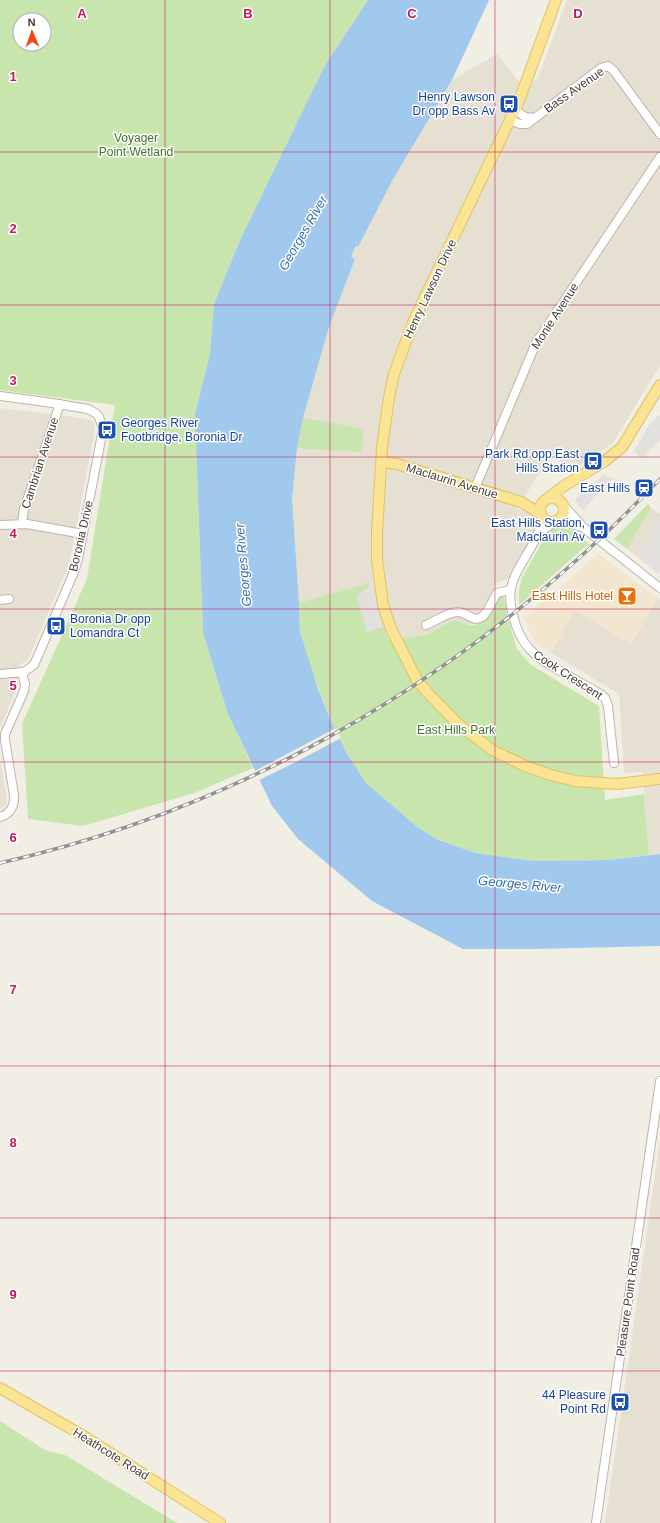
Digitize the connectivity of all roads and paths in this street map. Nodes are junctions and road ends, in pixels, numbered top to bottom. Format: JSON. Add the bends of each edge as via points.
{"nodes":[{"id":1,"x":556,"y":0,"type":"edge"},
{"id":2,"x":514,"y":110,"type":"junction"},
{"id":3,"x":534,"y":118,"type":"junction"},
{"id":4,"x":510,"y":120,"type":"junction"},
{"id":5,"x":660,"y":134,"type":"edge"},
{"id":6,"x":660,"y":157,"type":"edge"},
{"id":7,"x":660,"y":385,"type":"edge"},
{"id":8,"x":0,"y":396,"type":"edge"},
{"id":9,"x":60,"y":404,"type":"junction"},
{"id":10,"x":383,"y":462,"type":"junction"},
{"id":11,"x":583,"y":475,"type":"junction"},
{"id":12,"x":475,"y":488,"type":"junction"},
{"id":13,"x":546,"y":499,"type":"junction"},
{"id":14,"x":521,"y":502,"type":"junction"},
{"id":15,"x":563,"y":504,"type":"junction"},
{"id":16,"x":541,"y":515,"type":"junction"},
{"id":17,"x":557,"y":521,"type":"junction"},
{"id":18,"x":22,"y":523,"type":"junction"},
{"id":19,"x":0,"y":525,"type":"edge"},
{"id":20,"x":584,"y":528,"type":"junction"},
{"id":21,"x":538,"y":533,"type":"junction"},
{"id":22,"x":83,"y":534,"type":"junction"},
{"id":23,"x":660,"y":588,"type":"edge"},
{"id":24,"x":510,"y":590,"type":"junction"},
{"id":25,"x":9,"y":599,"type":"dead end"},
{"id":26,"x":0,"y":600,"type":"edge"},
{"id":27,"x":426,"y":625,"type":"dead end"},
{"id":28,"x":22,"y":672,"type":"junction"},
{"id":29,"x":0,"y":674,"type":"edge"},
{"id":30,"x":2,"y":744,"type":"edge"},
{"id":31,"x":614,"y":763,"type":"dead end"},
{"id":32,"x":660,"y":779,"type":"edge"},
{"id":33,"x":0,"y":817,"type":"edge"},
{"id":34,"x":660,"y":1082,"type":"edge"},
{"id":35,"x":0,"y":1388,"type":"edge"},
{"id":36,"x":220,"y":1523,"type":"edge"},
{"id":37,"x":596,"y":1523,"type":"edge"}],
"edges":[{"from":1,"to":2,"type":"main road","name":"Henry Lawson Drive"},
{"from":2,"to":3,"type":"street","name":"Bass Avenue","via":[[526,117]]},
{"from":2,"to":4,"type":"main road","name":"Henry Lawson Drive"},
{"from":3,"to":4,"type":"street","name":"Bass Avenue","via":[[527,124]]},
{"from":3,"to":5,"type":"street","name":"Bass Avenue","via":[[601,68],[608,66]]},
{"from":4,"to":10,"type":"main road","name":"Henry Lawson Drive","via":[[404,345],[389,398],[382,448]]},
{"from":6,"to":12,"type":"street","name":"Monie Avenue","via":[[536,343]]},
{"from":7,"to":11,"type":"main road","via":[[622,447]]},
{"from":8,"to":9,"type":"street"},
{"from":9,"to":18,"type":"street","name":"Cambrian Avenue"},
{"from":9,"to":22,"type":"street","name":"Boronia Drive","via":[[88,409],[97,414],[101,421],[102,429]]},
{"from":10,"to":12,"type":"main road","name":"Maclaurin Avenue"},
{"from":10,"to":32,"type":"main road","name":"Henry Lawson Drive","via":[[377,537],[383,605],[388,622],[412,671],[427,692],[457,723],[478,740],[500,754],[538,771],[575,781],[616,784]]},
{"from":11,"to":13,"type":"main road"},
{"from":11,"to":15,"type":"main road","via":[[567,491]]},
{"from":12,"to":14,"type":"main road","name":"Maclaurin Avenue"},
{"from":13,"to":14,"type":"main road","name":"Maclaurin Avenue"},
{"from":13,"to":15,"type":"main road","via":[[556,498]]},
{"from":13,"to":16,"type":"main road","via":[[540,506]]},
{"from":14,"to":16,"type":"main road","name":"Maclaurin Avenue"},
{"from":15,"to":17,"type":"main road","via":[[564,513]]},
{"from":15,"to":20,"type":"street"},
{"from":16,"to":17,"type":"main road","via":[[547,521]]},
{"from":16,"to":21,"type":"street"},
{"from":17,"to":20,"type":"street"},
{"from":17,"to":21,"type":"street"},
{"from":18,"to":19,"type":"street"},
{"from":18,"to":22,"type":"street"},
{"from":20,"to":23,"type":"street"},
{"from":21,"to":24,"type":"street","via":[[518,569]]},
{"from":22,"to":28,"type":"street","name":"Boronia Drive","via":[[76,567],[36,661],[31,668]]},
{"from":24,"to":27,"type":"street","via":[[497,593],[482,617],[474,619],[458,612]]},
{"from":24,"to":31,"type":"street","name":"Cook Crescent","via":[[511,608],[517,631],[530,651],[605,698]]},
{"from":25,"to":26,"type":"street"},
{"from":28,"to":29,"type":"street"},
{"from":28,"to":30,"type":"street","via":[[25,687]]},
{"from":30,"to":33,"type":"street","via":[[15,799],[10,811]]},
{"from":34,"to":37,"type":"street","name":"Pleasure Point Road"},
{"from":35,"to":36,"type":"main road","name":"Heathcote Road","via":[[87,1438]]}]}
